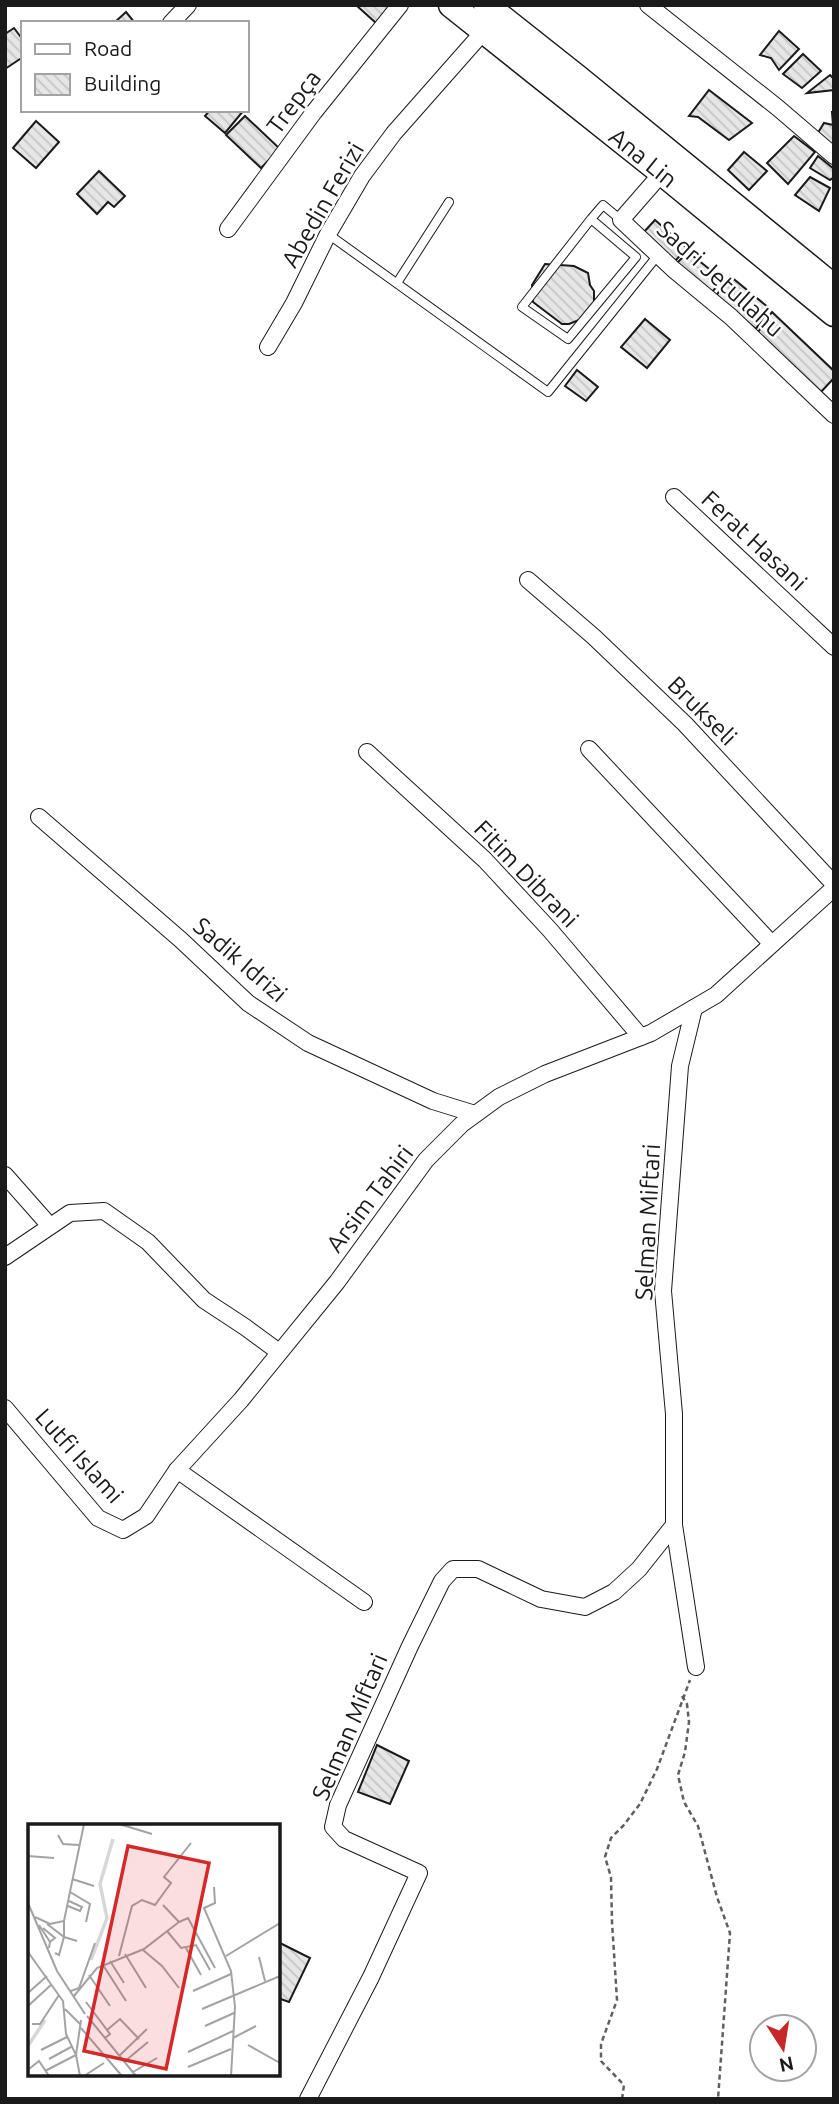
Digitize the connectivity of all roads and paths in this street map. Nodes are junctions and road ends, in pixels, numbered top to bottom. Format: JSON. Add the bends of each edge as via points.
{"nodes":[{"id":1,"x":188,"y":5,"type":"edge"},
{"id":2,"x":400,"y":5,"type":"edge"},
{"id":3,"x":451,"y":5,"type":"edge"},
{"id":4,"x":486,"y":5,"type":"edge"},
{"id":5,"x":648,"y":5,"type":"edge"},
{"id":6,"x":173,"y":21,"type":"edge"},
{"id":7,"x":484,"y":31,"type":"junction"},
{"id":8,"x":834,"y":156,"type":"edge"},
{"id":9,"x":662,"y":173,"type":"junction"},
{"id":10,"x":449,"y":202,"type":"dead end"},
{"id":11,"x":591,"y":219,"type":"junction"},
{"id":12,"x":621,"y":220,"type":"junction"},
{"id":13,"x":228,"y":229,"type":"dead end"},
{"id":14,"x":328,"y":234,"type":"junction"},
{"id":15,"x":658,"y":255,"type":"junction"},
{"id":16,"x":397,"y":284,"type":"junction"},
{"id":17,"x":834,"y":287,"type":"edge"},
{"id":18,"x":834,"y":314,"type":"edge"},
{"id":19,"x":268,"y":347,"type":"dead end"},
{"id":20,"x":834,"y":415,"type":"edge"},
{"id":21,"x":674,"y":497,"type":"dead end"},
{"id":22,"x":528,"y":580,"type":"dead end"},
{"id":23,"x":834,"y":647,"type":"edge"},
{"id":24,"x":589,"y":750,"type":"dead end"},
{"id":25,"x":367,"y":752,"type":"dead end"},
{"id":26,"x":39,"y":817,"type":"dead end"},
{"id":27,"x":834,"y":886,"type":"edge"},
{"id":28,"x":772,"y":944,"type":"junction"},
{"id":29,"x":694,"y":1007,"type":"junction"},
{"id":30,"x":641,"y":1037,"type":"junction"},
{"id":31,"x":475,"y":1114,"type":"junction"},
{"id":32,"x":5,"y":1175,"type":"edge"},
{"id":33,"x":50,"y":1226,"type":"junction"},
{"id":34,"x":5,"y":1256,"type":"edge"},
{"id":35,"x":279,"y":1352,"type":"junction"},
{"id":36,"x":5,"y":1408,"type":"edge"},
{"id":37,"x":177,"y":1470,"type":"junction"},
{"id":38,"x":674,"y":1525,"type":"junction"},
{"id":39,"x":364,"y":1602,"type":"dead end"},
{"id":40,"x":695,"y":1667,"type":"joint"},
{"id":41,"x":682,"y":1696,"type":"junction"},
{"id":42,"x":308,"y":2099,"type":"edge"},
{"id":43,"x":622,"y":2099,"type":"edge"},
{"id":44,"x":718,"y":2099,"type":"edge"}],
"edges":[{"from":1,"to":6,"type":"street"},
{"from":2,"to":13,"type":"street","name":"Trepça"},
{"from":3,"to":7,"type":"main road","name":"Ana Lin"},
{"from":4,"to":17,"type":"main road","name":"Ana Lin"},
{"from":5,"to":8,"type":"street"},
{"from":7,"to":9,"type":"main road","name":"Ana Lin"},
{"from":7,"to":14,"type":"street","name":"Abedin Ferizi","via":[[394,133]]},
{"from":9,"to":12,"type":"street","name":"Sadri Jetullahu"},
{"from":9,"to":18,"type":"main road","name":"Ana Lin"},
{"from":10,"to":16,"type":"lane"},
{"from":11,"to":11,"type":"lane","via":[[636,257],[568,340],[522,307]]},
{"from":11,"to":12,"type":"lane","via":[[603,205]]},
{"from":12,"to":15,"type":"street","name":"Sadri Jetullahu"},
{"from":14,"to":16,"type":"lane"},
{"from":14,"to":19,"type":"street","name":"Abedin Ferizi"},
{"from":15,"to":16,"type":"lane","via":[[548,392]]},
{"from":15,"to":20,"type":"street","name":"Sadri Jetullahu"},
{"from":21,"to":23,"type":"street","name":"Ferat Hasani"},
{"from":22,"to":27,"type":"street","name":"Brukseli","via":[[685,724]]},
{"from":24,"to":28,"type":"street"},
{"from":25,"to":30,"type":"street","name":"Fitim Dibrani","via":[[485,860]]},
{"from":26,"to":31,"type":"street","name":"Sadik Idrizi","via":[[248,1003],[308,1043],[433,1101]]},
{"from":27,"to":28,"type":"street","name":"Arsim Tahiri"},
{"from":28,"to":29,"type":"street","name":"Arsim Tahiri","via":[[716,995]]},
{"from":29,"to":30,"type":"street","name":"Arsim Tahiri"},
{"from":29,"to":38,"type":"street","name":"Selman Miftari","via":[[680,1066],[663,1291],[674,1414]]},
{"from":30,"to":31,"type":"street","name":"Arsim Tahiri","via":[[545,1074]]},
{"from":31,"to":35,"type":"street","name":"Arsim Tahiri","via":[[426,1160]]},
{"from":32,"to":33,"type":"street"},
{"from":33,"to":34,"type":"street"},
{"from":33,"to":35,"type":"street","via":[[70,1213],[104,1211],[148,1242],[204,1300]]},
{"from":35,"to":37,"type":"street","name":"Arsim Tahiri"},
{"from":36,"to":37,"type":"street","name":"Lutfi Islami","via":[[98,1518],[123,1530],[146,1516]]},
{"from":37,"to":39,"type":"street"},
{"from":38,"to":40,"type":"street","name":"Selman Miftari"},
{"from":38,"to":42,"type":"street","name":"Selman Miftari","via":[[639,1569],[614,1592],[585,1607],[541,1599],[478,1569],[453,1569],[442,1581],[338,1805],[333,1827],[344,1839],[419,1873]]},
{"from":40,"to":41,"type":"path"},
{"from":41,"to":43,"type":"path","via":[[646,1792],[611,1838],[605,1857],[611,1877],[617,2000],[601,2044],[601,2061],[624,2085]]},
{"from":41,"to":44,"type":"path","via":[[690,1722],[678,1775],[730,1933]]}]}
